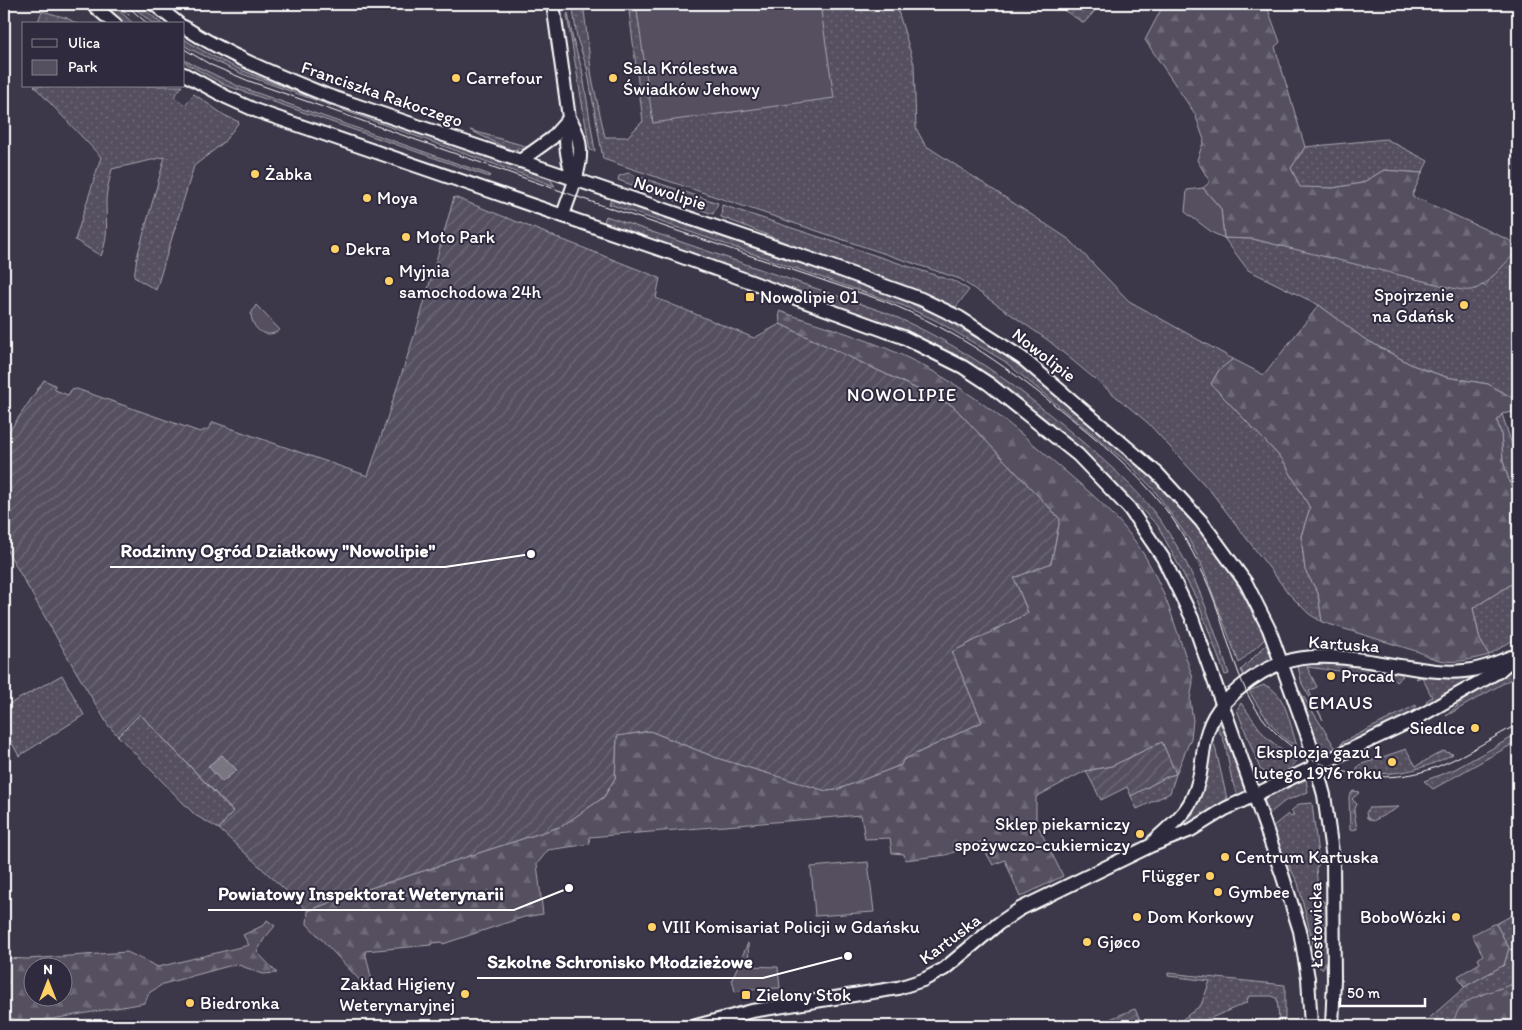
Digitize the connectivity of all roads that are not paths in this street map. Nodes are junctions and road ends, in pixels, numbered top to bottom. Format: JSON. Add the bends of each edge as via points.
{"nodes":[{"id":1,"x":92,"y":4,"type":"edge"},
{"id":2,"x":154,"y":4,"type":"edge"},
{"id":3,"x":553,"y":4,"type":"edge"},
{"id":4,"x":113,"y":22,"type":"edge"},
{"id":5,"x":176,"y":22,"type":"edge"},
{"id":6,"x":185,"y":28,"type":"edge"},
{"id":7,"x":185,"y":75,"type":"edge"},
{"id":8,"x":569,"y":118,"type":"junction"},
{"id":9,"x":520,"y":161,"type":"junction"},
{"id":10,"x":574,"y":180,"type":"junction"},
{"id":11,"x":563,"y":215,"type":"junction"},
{"id":12,"x":1518,"y":654,"type":"edge"},
{"id":13,"x":1282,"y":662,"type":"junction"},
{"id":14,"x":1223,"y":704,"type":"junction"},
{"id":15,"x":1316,"y":766,"type":"junction"},
{"id":16,"x":1254,"y":796,"type":"junction"},
{"id":17,"x":1150,"y":846,"type":"junction"},
{"id":18,"x":696,"y":1026,"type":"edge"},
{"id":19,"x":1311,"y":1026,"type":"edge"},
{"id":20,"x":1332,"y":1026,"type":"edge"}],
"edges":[{"from":1,"to":4,"type":"main road"},
{"from":2,"to":5,"type":"main road"},
{"from":3,"to":8,"type":"main road"},
{"from":6,"to":9,"type":"main road","name":"Franciszka Rakoczego","via":[[226,52],[310,89]]},
{"from":7,"to":11,"type":"main road","via":[[257,110]]},
{"from":8,"to":9,"type":"main road","via":[[552,138]]},
{"from":8,"to":10,"type":"main road","via":[[566,151]]},
{"from":9,"to":10,"type":"main road","name":"Franciszka Rakoczego"},
{"from":10,"to":11,"type":"main road"},
{"from":10,"to":13,"type":"main road","name":"Nowolipie","via":[[902,291],[960,318],[1016,353],[1179,494],[1246,584]]},
{"from":11,"to":14,"type":"main road","via":[[903,337],[963,367],[1012,401],[1078,455],[1111,488],[1148,536],[1163,558],[1192,618]]},
{"from":12,"to":13,"type":"main road","name":"Kartuska","via":[[1479,668],[1451,672],[1319,656]]},
{"from":12,"to":15,"type":"main road","name":"Kartuska","via":[[1500,672],[1468,691]]},
{"from":13,"to":14,"type":"main road","name":"Kartuska","via":[[1248,682]]},
{"from":13,"to":15,"type":"main road","name":"Nowolipie"},
{"from":14,"to":16,"type":"main road"},
{"from":14,"to":17,"type":"main road","name":"Kartuska","via":[[1203,743],[1193,798]]},
{"from":15,"to":16,"type":"main road","name":"Kartuska"},
{"from":15,"to":20,"type":"main road","name":"Łostowicka","via":[[1330,828],[1333,859]]},
{"from":16,"to":17,"type":"main road","name":"Kartuska","via":[[1191,830]]},
{"from":16,"to":19,"type":"main road","name":"Łostowicka","via":[[1300,931],[1308,978]]},
{"from":17,"to":18,"type":"main road","name":"Kartuska","via":[[1020,909],[944,969],[923,980],[898,988],[752,1011]]}]}
